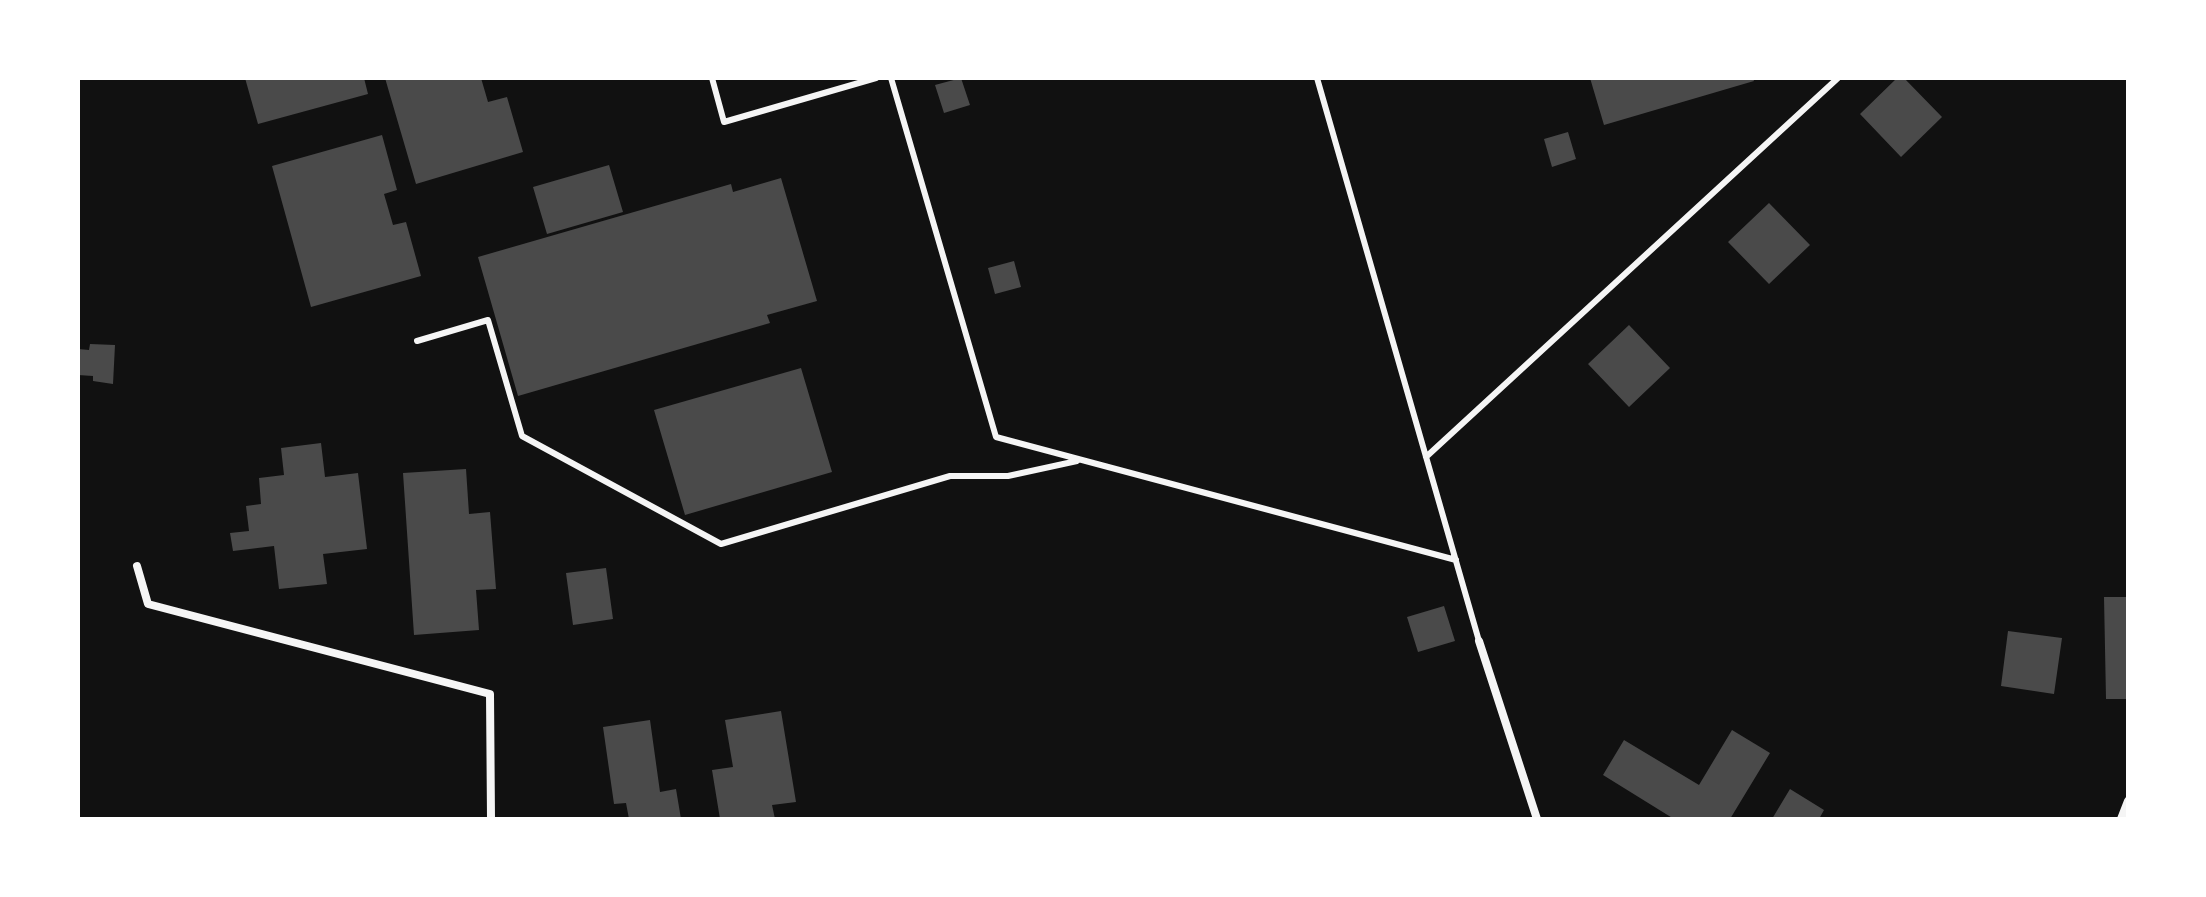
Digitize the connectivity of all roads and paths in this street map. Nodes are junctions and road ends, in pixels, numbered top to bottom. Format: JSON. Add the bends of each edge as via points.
{"nodes":[{"id":1,"x":712,"y":78,"type":"edge"},
{"id":2,"x":876,"y":78,"type":"edge"},
{"id":3,"x":891,"y":78,"type":"edge"},
{"id":4,"x":1317,"y":78,"type":"edge"},
{"id":5,"x":1838,"y":78,"type":"edge"},
{"id":6,"x":417,"y":341,"type":"dead end"},
{"id":7,"x":1426,"y":457,"type":"junction"},
{"id":8,"x":1080,"y":460,"type":"junction"},
{"id":9,"x":1456,"y":560,"type":"junction"},
{"id":10,"x":137,"y":566,"type":"dead end"},
{"id":11,"x":1479,"y":641,"type":"joint"},
{"id":12,"x":2128,"y":801,"type":"edge"},
{"id":13,"x":491,"y":819,"type":"edge"},
{"id":14,"x":1537,"y":819,"type":"edge"},
{"id":15,"x":2121,"y":819,"type":"edge"}],
"edges":[{"from":1,"to":2,"type":"lane","via":[[724,122]]},
{"from":3,"to":8,"type":"lane","via":[[996,437]]},
{"from":4,"to":7,"type":"lane"},
{"from":5,"to":7,"type":"lane"},
{"from":6,"to":8,"type":"lane","via":[[488,320],[522,436],[721,544],[950,476],[1008,476]]},
{"from":7,"to":9,"type":"lane"},
{"from":8,"to":9,"type":"lane"},
{"from":9,"to":11,"type":"lane"},
{"from":10,"to":13,"type":"street","via":[[148,604],[490,694]]},
{"from":11,"to":14,"type":"street"},
{"from":12,"to":15,"type":"street"}]}
